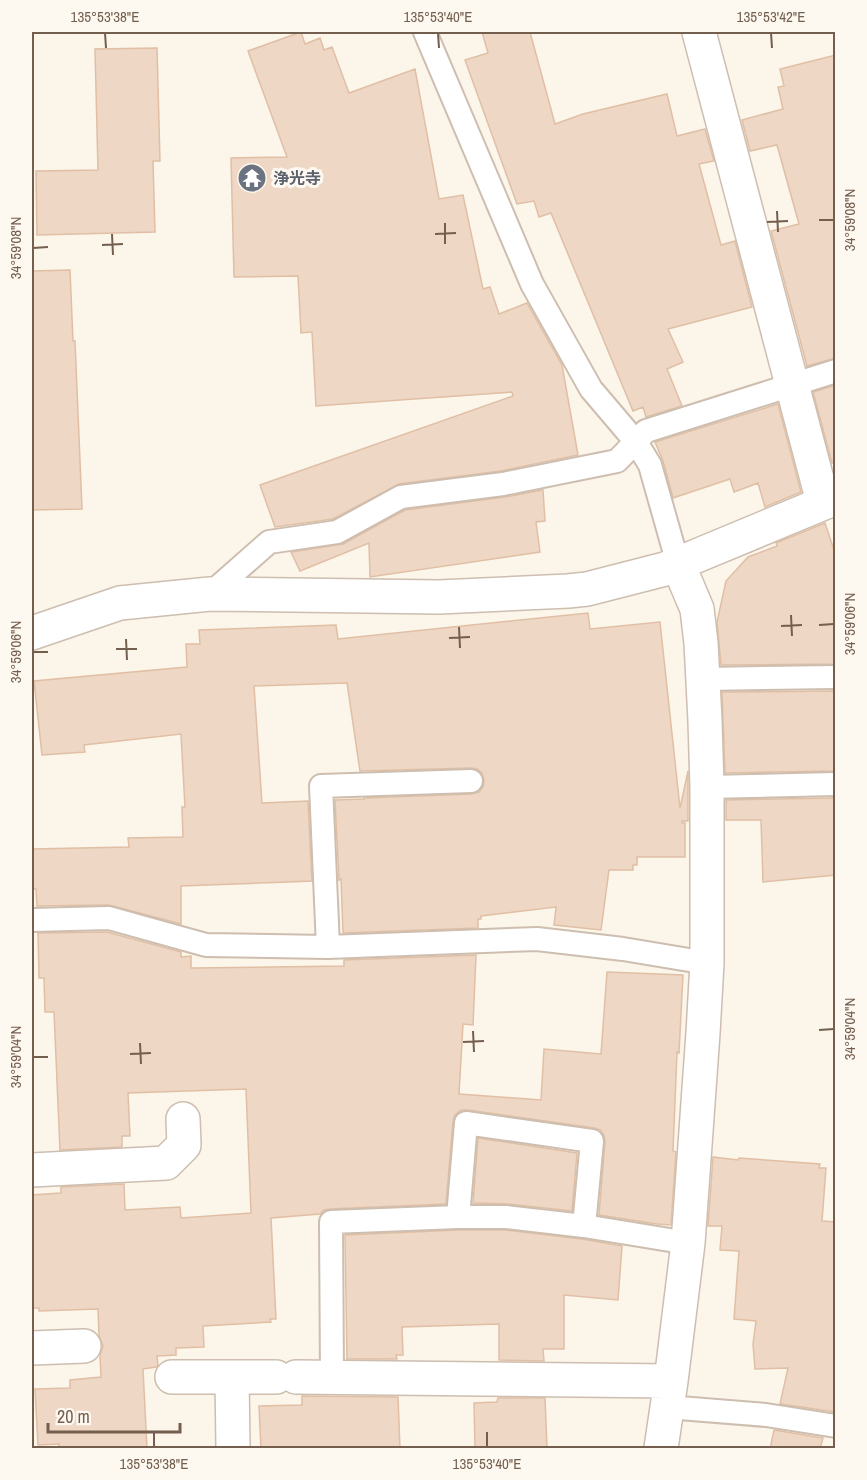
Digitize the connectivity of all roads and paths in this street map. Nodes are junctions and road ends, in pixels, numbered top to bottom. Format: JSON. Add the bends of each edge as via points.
{"nodes":[{"id":1,"x":424,"y":32,"type":"edge"},
{"id":2,"x":699,"y":32,"type":"edge"},
{"id":3,"x":836,"y":371,"type":"edge"},
{"id":4,"x":792,"y":384,"type":"junction"},
{"id":5,"x":636,"y":442,"type":"junction"},
{"id":6,"x":829,"y":500,"type":"edge"},
{"id":7,"x":678,"y":564,"type":"junction"},
{"id":8,"x":210,"y":594,"type":"junction"},
{"id":9,"x":32,"y":633,"type":"edge"},
{"id":10,"x":836,"y":677,"type":"edge"},
{"id":11,"x":703,"y":679,"type":"junction"},
{"id":12,"x":471,"y":781,"type":"dead end"},
{"id":13,"x":836,"y":784,"type":"edge"},
{"id":14,"x":707,"y":787,"type":"junction"},
{"id":15,"x":32,"y":920,"type":"edge"},
{"id":16,"x":328,"y":946,"type":"junction"},
{"id":17,"x":706,"y":963,"type":"junction"},
{"id":18,"x":183,"y":1119,"type":"dead end"},
{"id":19,"x":32,"y":1170,"type":"edge"},
{"id":20,"x":458,"y":1217,"type":"junction"},
{"id":21,"x":584,"y":1226,"type":"junction"},
{"id":22,"x":687,"y":1243,"type":"junction"},
{"id":23,"x":84,"y":1346,"type":"dead end"},
{"id":24,"x":32,"y":1348,"type":"edge"},
{"id":25,"x":172,"y":1377,"type":"dead end"},
{"id":26,"x":232,"y":1377,"type":"junction"},
{"id":27,"x":332,"y":1377,"type":"junction"},
{"id":28,"x":669,"y":1394,"type":"junction"},
{"id":29,"x":836,"y":1426,"type":"edge"},
{"id":30,"x":233,"y":1449,"type":"edge"},
{"id":31,"x":661,"y":1449,"type":"edge"}],
"edges":[{"from":1,"to":5,"type":"lane","via":[[532,284],[591,389]]},
{"from":2,"to":4,"type":"street"},
{"from":3,"to":4,"type":"lane"},
{"from":4,"to":5,"type":"lane","via":[[646,431]]},
{"from":4,"to":6,"type":"street"},
{"from":5,"to":7,"type":"lane","via":[[650,465]]},
{"from":5,"to":8,"type":"lane","via":[[617,461],[503,484],[401,497],[336,532],[268,542]]},
{"from":6,"to":7,"type":"street"},
{"from":7,"to":8,"type":"street","via":[[568,591],[439,597]]},
{"from":7,"to":11,"type":"street","via":[[697,609]]},
{"from":8,"to":9,"type":"street","via":[[120,603]]},
{"from":10,"to":11,"type":"lane"},
{"from":11,"to":14,"type":"street"},
{"from":12,"to":16,"type":"lane","via":[[321,786]]},
{"from":13,"to":14,"type":"lane"},
{"from":14,"to":17,"type":"street"},
{"from":15,"to":16,"type":"lane","via":[[109,918],[206,945]]},
{"from":16,"to":17,"type":"lane","via":[[537,939]]},
{"from":17,"to":22,"type":"street"},
{"from":18,"to":19,"type":"street","via":[[184,1145],[165,1163]]},
{"from":20,"to":21,"type":"lane","via":[[506,1217]]},
{"from":20,"to":21,"type":"lane","via":[[466,1123],[592,1141]]},
{"from":20,"to":27,"type":"lane","via":[[331,1222]]},
{"from":21,"to":22,"type":"lane"},
{"from":22,"to":28,"type":"street"},
{"from":23,"to":24,"type":"street"},
{"from":25,"to":26,"type":"street"},
{"from":26,"to":27,"type":"street"},
{"from":26,"to":30,"type":"street"},
{"from":27,"to":28,"type":"street"},
{"from":28,"to":29,"type":"lane"},
{"from":28,"to":31,"type":"street"}]}
